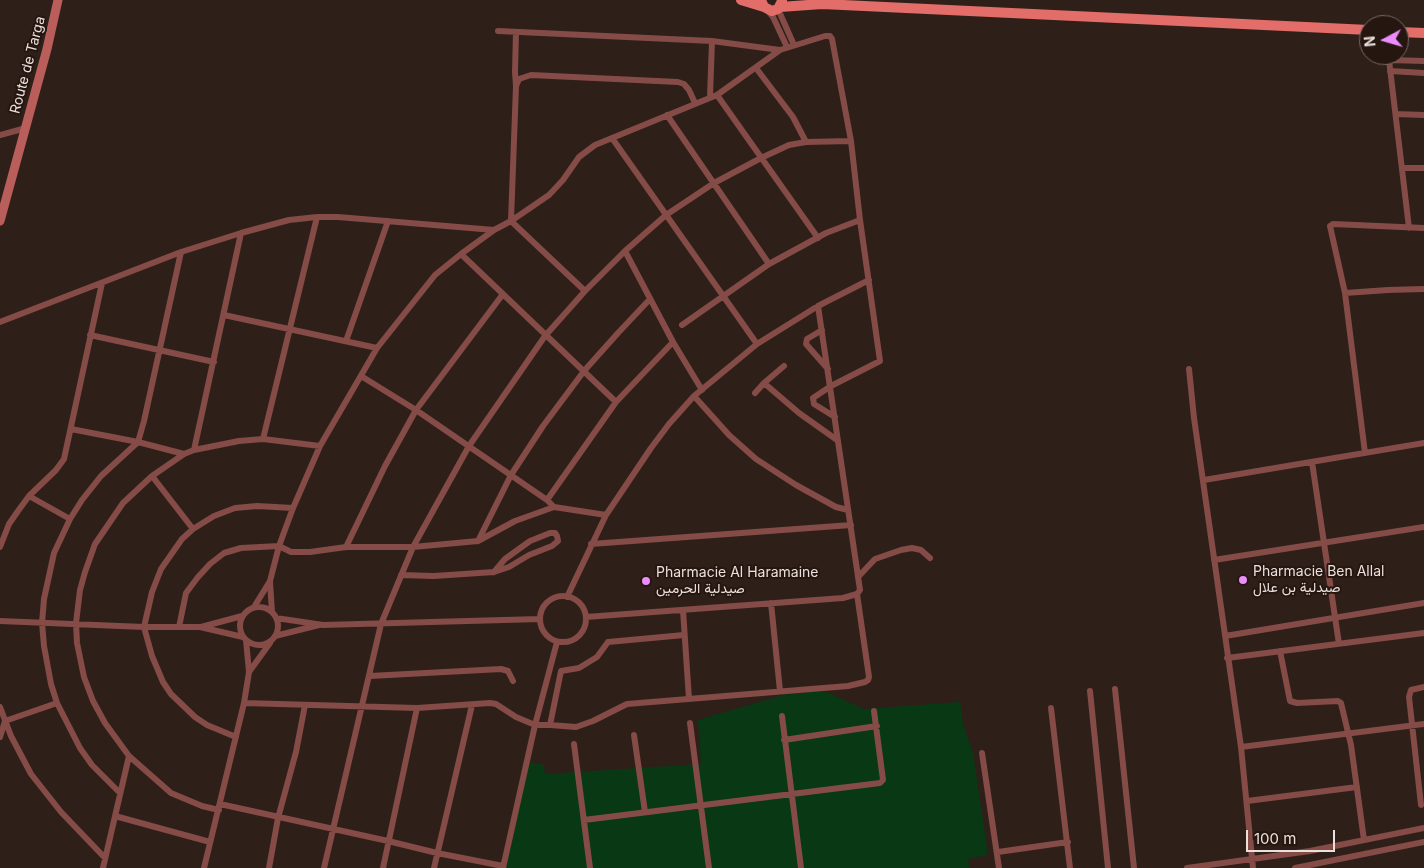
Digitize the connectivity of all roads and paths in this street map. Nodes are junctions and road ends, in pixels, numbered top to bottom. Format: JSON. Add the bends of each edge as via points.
{"nodes":[{"id":1,"x":741,"y":0,"type":"edge"},
{"id":2,"x":808,"y":0,"type":"edge"},
{"id":3,"x":58,"y":1,"type":"edge"},
{"id":4,"x":822,"y":4,"type":"junction"},
{"id":5,"x":772,"y":6,"type":"edge"},
{"id":6,"x":1359,"y":30,"type":"edge"},
{"id":7,"x":498,"y":31,"type":"dead end"},
{"id":8,"x":516,"y":32,"type":"junction"},
{"id":9,"x":1409,"y":32,"type":"edge"},
{"id":10,"x":1424,"y":33,"type":"edge"},
{"id":11,"x":712,"y":41,"type":"junction"},
{"id":12,"x":787,"y":48,"type":"junction"},
{"id":13,"x":1424,"y":61,"type":"edge"},
{"id":14,"x":756,"y":68,"type":"junction"},
{"id":15,"x":1390,"y":71,"type":"junction"},
{"id":16,"x":1424,"y":73,"type":"edge"},
{"id":17,"x":516,"y":86,"type":"junction"},
{"id":18,"x":713,"y":96,"type":"junction"},
{"id":19,"x":695,"y":103,"type":"junction"},
{"id":20,"x":1396,"y":114,"type":"junction"},
{"id":21,"x":667,"y":115,"type":"junction"},
{"id":22,"x":1424,"y":115,"type":"edge"},
{"id":23,"x":26,"y":128,"type":"junction"},
{"id":24,"x":0,"y":135,"type":"edge"},
{"id":25,"x":612,"y":138,"type":"junction"},
{"id":26,"x":851,"y":141,"type":"junction"},
{"id":27,"x":806,"y":142,"type":"junction"},
{"id":28,"x":761,"y":158,"type":"junction"},
{"id":29,"x":1402,"y":168,"type":"junction"},
{"id":30,"x":1424,"y":168,"type":"edge"},
{"id":31,"x":714,"y":184,"type":"junction"},
{"id":32,"x":666,"y":215,"type":"junction"},
{"id":33,"x":317,"y":216,"type":"junction"},
{"id":34,"x":860,"y":220,"type":"junction"},
{"id":35,"x":0,"y":221,"type":"edge"},
{"id":36,"x":388,"y":221,"type":"junction"},
{"id":37,"x":511,"y":221,"type":"junction"},
{"id":38,"x":1409,"y":228,"type":"junction"},
{"id":39,"x":1424,"y":228,"type":"edge"},
{"id":40,"x":494,"y":230,"type":"junction"},
{"id":41,"x":241,"y":233,"type":"junction"},
{"id":42,"x":818,"y":238,"type":"junction"},
{"id":43,"x":626,"y":251,"type":"junction"},
{"id":44,"x":181,"y":252,"type":"junction"},
{"id":45,"x":461,"y":254,"type":"junction"},
{"id":46,"x":769,"y":264,"type":"junction"},
{"id":47,"x":869,"y":280,"type":"junction"},
{"id":48,"x":102,"y":283,"type":"junction"},
{"id":49,"x":1424,"y":290,"type":"edge"},
{"id":50,"x":585,"y":291,"type":"junction"},
{"id":51,"x":1345,"y":293,"type":"junction"},
{"id":52,"x":503,"y":294,"type":"junction"},
{"id":53,"x":724,"y":295,"type":"junction"},
{"id":54,"x":650,"y":299,"type":"junction"},
{"id":55,"x":818,"y":306,"type":"junction"},
{"id":56,"x":224,"y":315,"type":"junction"},
{"id":57,"x":0,"y":322,"type":"edge"},
{"id":58,"x":682,"y":325,"type":"dead end"},
{"id":59,"x":289,"y":329,"type":"junction"},
{"id":60,"x":822,"y":330,"type":"junction"},
{"id":61,"x":90,"y":335,"type":"junction"},
{"id":62,"x":545,"y":336,"type":"junction"},
{"id":63,"x":346,"y":341,"type":"junction"},
{"id":64,"x":673,"y":342,"type":"junction"},
{"id":65,"x":757,"y":344,"type":"junction"},
{"id":66,"x":377,"y":348,"type":"junction"},
{"id":67,"x":160,"y":350,"type":"junction"},
{"id":68,"x":214,"y":362,"type":"junction"},
{"id":69,"x":784,"y":366,"type":"dead end"},
{"id":70,"x":1189,"y":369,"type":"dead end"},
{"id":71,"x":829,"y":370,"type":"junction"},
{"id":72,"x":584,"y":371,"type":"junction"},
{"id":73,"x":361,"y":376,"type":"junction"},
{"id":74,"x":764,"y":383,"type":"junction"},
{"id":75,"x":831,"y":386,"type":"junction"},
{"id":76,"x":702,"y":390,"type":"junction"},
{"id":77,"x":755,"y":393,"type":"dead end"},
{"id":78,"x":694,"y":396,"type":"junction"},
{"id":79,"x":616,"y":402,"type":"junction"},
{"id":80,"x":416,"y":410,"type":"junction"},
{"id":81,"x":835,"y":417,"type":"junction"},
{"id":82,"x":71,"y":429,"type":"junction"},
{"id":83,"x":263,"y":439,"type":"junction"},
{"id":84,"x":838,"y":440,"type":"junction"},
{"id":85,"x":138,"y":442,"type":"junction"},
{"id":86,"x":1424,"y":443,"type":"edge"},
{"id":87,"x":320,"y":446,"type":"junction"},
{"id":88,"x":469,"y":446,"type":"junction"},
{"id":89,"x":194,"y":450,"type":"junction"},
{"id":90,"x":1365,"y":453,"type":"junction"},
{"id":91,"x":184,"y":454,"type":"junction"},
{"id":92,"x":1312,"y":462,"type":"junction"},
{"id":93,"x":511,"y":475,"type":"junction"},
{"id":94,"x":152,"y":476,"type":"junction"},
{"id":95,"x":1204,"y":480,"type":"junction"},
{"id":96,"x":29,"y":496,"type":"junction"},
{"id":97,"x":547,"y":500,"type":"junction"},
{"id":98,"x":554,"y":507,"type":"junction"},
{"id":99,"x":293,"y":508,"type":"junction"},
{"id":100,"x":848,"y":510,"type":"junction"},
{"id":101,"x":606,"y":515,"type":"junction"},
{"id":102,"x":70,"y":519,"type":"junction"},
{"id":103,"x":850,"y":525,"type":"junction"},
{"id":104,"x":1424,"y":527,"type":"edge"},
{"id":105,"x":193,"y":529,"type":"junction"},
{"id":106,"x":478,"y":541,"type":"junction"},
{"id":107,"x":591,"y":544,"type":"junction"},
{"id":108,"x":1324,"y":544,"type":"junction"},
{"id":109,"x":279,"y":546,"type":"junction"},
{"id":110,"x":0,"y":547,"type":"edge"},
{"id":111,"x":346,"y":547,"type":"junction"},
{"id":112,"x":413,"y":547,"type":"junction"},
{"id":113,"x":930,"y":558,"type":"dead end"},
{"id":114,"x":1214,"y":560,"type":"junction"},
{"id":115,"x":494,"y":572,"type":"junction"},
{"id":116,"x":401,"y":575,"type":"junction"},
{"id":117,"x":858,"y":577,"type":"junction"},
{"id":118,"x":270,"y":581,"type":"junction"},
{"id":119,"x":858,"y":594,"type":"junction"},
{"id":120,"x":567,"y":597,"type":"junction"},
{"id":121,"x":771,"y":603,"type":"junction"},
{"id":122,"x":1424,"y":603,"type":"edge"},
{"id":123,"x":254,"y":607,"type":"junction"},
{"id":124,"x":683,"y":610,"type":"junction"},
{"id":125,"x":272,"y":612,"type":"junction"},
{"id":126,"x":242,"y":616,"type":"junction"},
{"id":127,"x":586,"y":617,"type":"junction"},
{"id":128,"x":276,"y":618,"type":"junction"},
{"id":129,"x":1336,"y":618,"type":"junction"},
{"id":130,"x":540,"y":619,"type":"junction"},
{"id":131,"x":0,"y":621,"type":"edge"},
{"id":132,"x":42,"y":623,"type":"junction"},
{"id":133,"x":76,"y":623,"type":"junction"},
{"id":134,"x":323,"y":624,"type":"junction"},
{"id":135,"x":381,"y":624,"type":"junction"},
{"id":136,"x":144,"y":627,"type":"junction"},
{"id":137,"x":178,"y":627,"type":"junction"},
{"id":138,"x":200,"y":627,"type":"junction"},
{"id":139,"x":1424,"y":633,"type":"edge"},
{"id":140,"x":684,"y":635,"type":"junction"},
{"id":141,"x":276,"y":636,"type":"junction"},
{"id":142,"x":1225,"y":636,"type":"junction"},
{"id":143,"x":244,"y":639,"type":"junction"},
{"id":144,"x":270,"y":642,"type":"junction"},
{"id":145,"x":557,"y":642,"type":"junction"},
{"id":146,"x":1339,"y":644,"type":"junction"},
{"id":147,"x":1280,"y":651,"type":"junction"},
{"id":148,"x":1227,"y":658,"type":"junction"},
{"id":149,"x":550,"y":670,"type":"junction"},
{"id":150,"x":561,"y":671,"type":"junction"},
{"id":151,"x":249,"y":672,"type":"junction"},
{"id":152,"x":370,"y":676,"type":"junction"},
{"id":153,"x":512,"y":681,"type":"dead end"},
{"id":154,"x":1424,"y":688,"type":"edge"},
{"id":155,"x":1115,"y":690,"type":"dead end"},
{"id":156,"x":780,"y":691,"type":"junction"},
{"id":157,"x":1090,"y":691,"type":"dead end"},
{"id":158,"x":689,"y":699,"type":"junction"},
{"id":159,"x":57,"y":703,"type":"junction"},
{"id":160,"x":244,"y":704,"type":"junction"},
{"id":161,"x":305,"y":705,"type":"junction"},
{"id":162,"x":472,"y":705,"type":"junction"},
{"id":163,"x":363,"y":706,"type":"junction"},
{"id":164,"x":0,"y":707,"type":"edge"},
{"id":165,"x":417,"y":708,"type":"junction"},
{"id":166,"x":1052,"y":708,"type":"dead end"},
{"id":167,"x":874,"y":711,"type":"dead end"},
{"id":168,"x":782,"y":716,"type":"dead end"},
{"id":169,"x":5,"y":721,"type":"junction"},
{"id":170,"x":690,"y":724,"type":"dead end"},
{"id":171,"x":1424,"y":724,"type":"edge"},
{"id":172,"x":535,"y":725,"type":"junction"},
{"id":173,"x":550,"y":725,"type":"junction"},
{"id":174,"x":877,"y":726,"type":"junction"},
{"id":175,"x":1412,"y":726,"type":"junction"},
{"id":176,"x":1348,"y":734,"type":"junction"},
{"id":177,"x":634,"y":735,"type":"dead end"},
{"id":178,"x":0,"y":737,"type":"edge"},
{"id":179,"x":236,"y":737,"type":"junction"},
{"id":180,"x":784,"y":740,"type":"junction"},
{"id":181,"x":574,"y":744,"type":"dead end"},
{"id":182,"x":1241,"y":747,"type":"junction"},
{"id":183,"x":982,"y":753,"type":"dead end"},
{"id":184,"x":129,"y":756,"type":"junction"},
{"id":185,"x":1421,"y":776,"type":"edge"},
{"id":186,"x":1357,"y":787,"type":"junction"},
{"id":187,"x":120,"y":793,"type":"junction"},
{"id":188,"x":790,"y":793,"type":"junction"},
{"id":189,"x":1247,"y":801,"type":"junction"},
{"id":190,"x":701,"y":804,"type":"junction"},
{"id":191,"x":1421,"y":805,"type":"dead end"},
{"id":192,"x":219,"y":807,"type":"junction"},
{"id":193,"x":644,"y":812,"type":"junction"},
{"id":194,"x":115,"y":816,"type":"junction"},
{"id":195,"x":278,"y":818,"type":"junction"},
{"id":196,"x":584,"y":820,"type":"junction"},
{"id":197,"x":1424,"y":828,"type":"edge"},
{"id":198,"x":332,"y":830,"type":"junction"},
{"id":199,"x":1364,"y":840,"type":"junction"},
{"id":200,"x":388,"y":841,"type":"junction"},
{"id":201,"x":210,"y":842,"type":"junction"},
{"id":202,"x":1068,"y":842,"type":"junction"},
{"id":203,"x":1424,"y":842,"type":"edge"},
{"id":204,"x":1310,"y":851,"type":"junction"},
{"id":205,"x":998,"y":852,"type":"junction"},
{"id":206,"x":438,"y":853,"type":"junction"},
{"id":207,"x":105,"y":858,"type":"junction"},
{"id":208,"x":1252,"y":859,"type":"junction"},
{"id":209,"x":1312,"y":866,"type":"edge"},
{"id":210,"x":503,"y":867,"type":"edge"},
{"id":211,"x":103,"y":868,"type":"edge"},
{"id":212,"x":204,"y":868,"type":"edge"},
{"id":213,"x":269,"y":868,"type":"edge"},
{"id":214,"x":324,"y":868,"type":"edge"},
{"id":215,"x":383,"y":868,"type":"edge"},
{"id":216,"x":434,"y":868,"type":"edge"},
{"id":217,"x":590,"y":868,"type":"edge"},
{"id":218,"x":710,"y":868,"type":"edge"},
{"id":219,"x":801,"y":868,"type":"edge"},
{"id":220,"x":999,"y":868,"type":"edge"},
{"id":221,"x":1070,"y":868,"type":"edge"},
{"id":222,"x":1108,"y":868,"type":"edge"},
{"id":223,"x":1134,"y":868,"type":"edge"},
{"id":224,"x":1187,"y":868,"type":"edge"},
{"id":225,"x":1253,"y":868,"type":"edge"},
{"id":226,"x":1295,"y":868,"type":"edge"}],
"edges":[{"from":1,"to":5,"type":"main road"},
{"from":2,"to":4,"type":"main road"},
{"from":3,"to":23,"type":"main road","name":"Route de Targa"},
{"from":4,"to":5,"type":"main road"},
{"from":4,"to":6,"type":"main road"},
{"from":5,"to":12,"type":"street"},
{"from":5,"to":12,"type":"street","via":[[773,17]]},
{"from":7,"to":8,"type":"street"},
{"from":8,"to":11,"type":"street"},
{"from":8,"to":17,"type":"street"},
{"from":9,"to":10,"type":"main road"},
{"from":11,"to":12,"type":"street"},
{"from":11,"to":18,"type":"street"},
{"from":12,"to":14,"type":"street"},
{"from":12,"to":26,"type":"street","via":[[830,36]]},
{"from":13,"to":15,"type":"street","via":[[1388,60]]},
{"from":14,"to":18,"type":"street"},
{"from":14,"to":27,"type":"street","via":[[793,117]]},
{"from":15,"to":16,"type":"street"},
{"from":15,"to":20,"type":"street"},
{"from":17,"to":19,"type":"street","via":[[519,79],[531,75],[678,82],[689,90]]},
{"from":17,"to":37,"type":"street"},
{"from":18,"to":19,"type":"street"},
{"from":18,"to":28,"type":"street"},
{"from":19,"to":21,"type":"street"},
{"from":20,"to":22,"type":"street"},
{"from":20,"to":29,"type":"street"},
{"from":21,"to":25,"type":"street"},
{"from":21,"to":31,"type":"street"},
{"from":23,"to":24,"type":"street"},
{"from":23,"to":35,"type":"main road","name":"Route de Targa"},
{"from":25,"to":32,"type":"street"},
{"from":25,"to":37,"type":"street","via":[[579,157],[556,189]]},
{"from":26,"to":27,"type":"street"},
{"from":26,"to":34,"type":"street"},
{"from":27,"to":28,"type":"street","via":[[789,145]]},
{"from":28,"to":31,"type":"street"},
{"from":28,"to":42,"type":"street"},
{"from":29,"to":30,"type":"street"},
{"from":29,"to":38,"type":"street"},
{"from":31,"to":32,"type":"street"},
{"from":31,"to":46,"type":"street"},
{"from":32,"to":43,"type":"street"},
{"from":32,"to":53,"type":"street"},
{"from":33,"to":36,"type":"street"},
{"from":33,"to":41,"type":"street"},
{"from":33,"to":59,"type":"street"},
{"from":34,"to":42,"type":"street"},
{"from":34,"to":47,"type":"street"},
{"from":36,"to":40,"type":"street"},
{"from":36,"to":63,"type":"street"},
{"from":37,"to":40,"type":"street"},
{"from":37,"to":50,"type":"street"},
{"from":38,"to":39,"type":"street"},
{"from":38,"to":51,"type":"street","via":[[1331,225]]},
{"from":40,"to":45,"type":"street"},
{"from":41,"to":44,"type":"street"},
{"from":41,"to":56,"type":"street"},
{"from":42,"to":46,"type":"street"},
{"from":43,"to":50,"type":"street"},
{"from":43,"to":54,"type":"street"},
{"from":44,"to":48,"type":"street"},
{"from":44,"to":67,"type":"street"},
{"from":45,"to":52,"type":"street"},
{"from":45,"to":66,"type":"street","via":[[435,275]]},
{"from":46,"to":53,"type":"street"},
{"from":47,"to":55,"type":"street"},
{"from":47,"to":75,"type":"street","via":[[880,361]]},
{"from":48,"to":57,"type":"street"},
{"from":48,"to":61,"type":"street"},
{"from":49,"to":51,"type":"street"},
{"from":50,"to":62,"type":"street"},
{"from":51,"to":90,"type":"street"},
{"from":52,"to":62,"type":"street"},
{"from":52,"to":80,"type":"street"},
{"from":53,"to":58,"type":"street"},
{"from":53,"to":65,"type":"street"},
{"from":54,"to":64,"type":"street"},
{"from":54,"to":72,"type":"street"},
{"from":55,"to":60,"type":"street"},
{"from":55,"to":65,"type":"street"},
{"from":56,"to":59,"type":"street"},
{"from":56,"to":68,"type":"street"},
{"from":59,"to":63,"type":"street"},
{"from":59,"to":83,"type":"street"},
{"from":60,"to":71,"type":"street"},
{"from":60,"to":71,"type":"street","via":[[807,339],[806,344]]},
{"from":61,"to":67,"type":"street"},
{"from":61,"to":82,"type":"street"},
{"from":62,"to":72,"type":"street"},
{"from":62,"to":88,"type":"street"},
{"from":63,"to":66,"type":"street"},
{"from":64,"to":76,"type":"street"},
{"from":64,"to":79,"type":"street"},
{"from":65,"to":76,"type":"street"},
{"from":66,"to":73,"type":"street"},
{"from":67,"to":68,"type":"street"},
{"from":67,"to":85,"type":"street"},
{"from":68,"to":89,"type":"street"},
{"from":69,"to":74,"type":"street"},
{"from":70,"to":95,"type":"street"},
{"from":71,"to":75,"type":"street"},
{"from":72,"to":79,"type":"street"},
{"from":72,"to":93,"type":"street"},
{"from":73,"to":80,"type":"street"},
{"from":73,"to":87,"type":"street"},
{"from":74,"to":77,"type":"street"},
{"from":74,"to":84,"type":"street"},
{"from":75,"to":81,"type":"street"},
{"from":75,"to":81,"type":"street","via":[[812,400]]},
{"from":76,"to":78,"type":"street"},
{"from":78,"to":100,"type":"street","via":[[756,459],[796,485]]},
{"from":78,"to":101,"type":"street","via":[[651,448]]},
{"from":79,"to":97,"type":"street"},
{"from":80,"to":88,"type":"street"},
{"from":80,"to":111,"type":"street"},
{"from":81,"to":84,"type":"street"},
{"from":82,"to":85,"type":"street"},
{"from":82,"to":96,"type":"street","via":[[61,463]]},
{"from":83,"to":87,"type":"street"},
{"from":83,"to":89,"type":"street"},
{"from":84,"to":100,"type":"street"},
{"from":85,"to":91,"type":"street"},
{"from":85,"to":102,"type":"street","via":[[101,476]]},
{"from":86,"to":90,"type":"street"},
{"from":87,"to":99,"type":"street"},
{"from":88,"to":93,"type":"street"},
{"from":88,"to":112,"type":"street"},
{"from":89,"to":91,"type":"street"},
{"from":90,"to":92,"type":"street"},
{"from":91,"to":94,"type":"street"},
{"from":92,"to":95,"type":"street"},
{"from":92,"to":108,"type":"street"},
{"from":93,"to":97,"type":"street"},
{"from":93,"to":106,"type":"street"},
{"from":94,"to":105,"type":"street"},
{"from":94,"to":133,"type":"street","via":[[123,502],[95,544],[80,590]]},
{"from":95,"to":114,"type":"street"},
{"from":96,"to":102,"type":"street"},
{"from":96,"to":110,"type":"street","via":[[9,524]]},
{"from":97,"to":98,"type":"street"},
{"from":98,"to":101,"type":"street"},
{"from":98,"to":106,"type":"street"},
{"from":99,"to":105,"type":"street","via":[[235,508]]},
{"from":99,"to":109,"type":"street"},
{"from":100,"to":103,"type":"street"},
{"from":101,"to":107,"type":"street"},
{"from":102,"to":132,"type":"street","via":[[54,553]]},
{"from":103,"to":107,"type":"street"},
{"from":103,"to":117,"type":"street"},
{"from":104,"to":108,"type":"street"},
{"from":105,"to":136,"type":"street","via":[[161,569]]},
{"from":106,"to":112,"type":"street"},
{"from":107,"to":120,"type":"street"},
{"from":108,"to":114,"type":"street"},
{"from":108,"to":129,"type":"street"},
{"from":109,"to":111,"type":"street","via":[[291,552]]},
{"from":109,"to":118,"type":"street"},
{"from":109,"to":137,"type":"street","via":[[240,548],[224,553],[210,564],[186,593]]},
{"from":111,"to":112,"type":"street"},
{"from":112,"to":116,"type":"street"},
{"from":113,"to":117,"type":"street","via":[[921,550],[901,550],[875,559]]},
{"from":114,"to":142,"type":"street"},
{"from":115,"to":115,"type":"street","via":[[556,544],[557,536],[555,533],[530,541],[505,559]]},
{"from":115,"to":116,"type":"street"},
{"from":116,"to":135,"type":"street"},
{"from":117,"to":119,"type":"street"},
{"from":118,"to":123,"type":"street"},
{"from":118,"to":125,"type":"street"},
{"from":119,"to":121,"type":"street"},
{"from":119,"to":156,"type":"street","via":[[868,680],[848,686]]},
{"from":120,"to":127,"type":"street","via":[[580,604]]},
{"from":120,"to":130,"type":"street","via":[[559,596],[545,604]]},
{"from":121,"to":124,"type":"street"},
{"from":121,"to":156,"type":"street"},
{"from":122,"to":129,"type":"street"},
{"from":123,"to":125,"type":"street"},
{"from":123,"to":126,"type":"street"},
{"from":124,"to":127,"type":"street"},
{"from":124,"to":140,"type":"street"},
{"from":125,"to":128,"type":"street"},
{"from":126,"to":138,"type":"street"},
{"from":126,"to":143,"type":"street","via":[[240,627]]},
{"from":127,"to":145,"type":"street","via":[[585,626],[576,639]]},
{"from":128,"to":134,"type":"street"},
{"from":128,"to":141,"type":"street"},
{"from":129,"to":142,"type":"street"},
{"from":129,"to":146,"type":"street"},
{"from":130,"to":135,"type":"street"},
{"from":130,"to":145,"type":"street","via":[[543,632]]},
{"from":131,"to":132,"type":"street"},
{"from":132,"to":133,"type":"street"},
{"from":132,"to":159,"type":"street","via":[[47,666]]},
{"from":133,"to":136,"type":"street"},
{"from":133,"to":184,"type":"street","via":[[80,661],[93,701]]},
{"from":134,"to":135,"type":"street"},
{"from":134,"to":141,"type":"street"},
{"from":135,"to":152,"type":"street"},
{"from":136,"to":137,"type":"street"},
{"from":136,"to":179,"type":"street","via":[[158,670],[171,694],[207,725]]},
{"from":137,"to":138,"type":"street"},
{"from":138,"to":143,"type":"street"},
{"from":139,"to":146,"type":"street"},
{"from":140,"to":150,"type":"street","via":[[608,642],[596,657],[579,668]]},
{"from":140,"to":158,"type":"street"},
{"from":141,"to":144,"type":"street"},
{"from":142,"to":148,"type":"street"},
{"from":143,"to":144,"type":"street","via":[[259,646]]},
{"from":143,"to":151,"type":"street"},
{"from":144,"to":151,"type":"street"},
{"from":145,"to":149,"type":"street"},
{"from":146,"to":147,"type":"street"},
{"from":147,"to":148,"type":"street"},
{"from":147,"to":176,"type":"street","via":[[1290,701],[1340,702]]},
{"from":148,"to":182,"type":"street"},
{"from":149,"to":150,"type":"street"},
{"from":149,"to":172,"type":"street"},
{"from":150,"to":173,"type":"street"},
{"from":151,"to":160,"type":"street"},
{"from":152,"to":153,"type":"street","via":[[502,669],[508,671]]},
{"from":152,"to":163,"type":"street"},
{"from":154,"to":175,"type":"street","via":[[1413,688],[1409,694]]},
{"from":155,"to":223,"type":"street"},
{"from":156,"to":158,"type":"street"},
{"from":157,"to":222,"type":"street"},
{"from":158,"to":173,"type":"street","via":[[627,704],[576,727]]},
{"from":159,"to":169,"type":"street"},
{"from":159,"to":187,"type":"street","via":[[80,748]]},
{"from":160,"to":161,"type":"street"},
{"from":160,"to":179,"type":"street"},
{"from":161,"to":163,"type":"street"},
{"from":161,"to":195,"type":"street"},
{"from":162,"to":165,"type":"street"},
{"from":162,"to":172,"type":"street","via":[[496,704],[509,714]]},
{"from":162,"to":206,"type":"street"},
{"from":163,"to":165,"type":"street"},
{"from":163,"to":198,"type":"street"},
{"from":164,"to":169,"type":"street"},
{"from":165,"to":200,"type":"street"},
{"from":166,"to":202,"type":"street"},
{"from":167,"to":174,"type":"street"},
{"from":168,"to":180,"type":"street"},
{"from":169,"to":178,"type":"street"},
{"from":169,"to":207,"type":"street","via":[[19,752],[45,793]]},
{"from":170,"to":190,"type":"street"},
{"from":171,"to":175,"type":"street"},
{"from":172,"to":173,"type":"street"},
{"from":172,"to":210,"type":"street"},
{"from":174,"to":180,"type":"street"},
{"from":174,"to":188,"type":"street","via":[[883,780]]},
{"from":175,"to":176,"type":"street"},
{"from":175,"to":185,"type":"street"},
{"from":176,"to":182,"type":"street"},
{"from":176,"to":186,"type":"street"},
{"from":177,"to":193,"type":"street"},
{"from":179,"to":192,"type":"street"},
{"from":180,"to":188,"type":"street"},
{"from":181,"to":196,"type":"street"},
{"from":182,"to":189,"type":"street"},
{"from":183,"to":205,"type":"street"},
{"from":184,"to":187,"type":"street"},
{"from":184,"to":192,"type":"street","via":[[171,793],[202,806]]},
{"from":185,"to":191,"type":"street"},
{"from":186,"to":189,"type":"street"},
{"from":186,"to":199,"type":"street"},
{"from":187,"to":194,"type":"street"},
{"from":188,"to":190,"type":"street"},
{"from":188,"to":219,"type":"street"},
{"from":189,"to":208,"type":"street"},
{"from":190,"to":193,"type":"street"},
{"from":190,"to":218,"type":"street"},
{"from":192,"to":195,"type":"street"},
{"from":192,"to":201,"type":"street"},
{"from":193,"to":196,"type":"street"},
{"from":194,"to":201,"type":"street"},
{"from":194,"to":207,"type":"street"},
{"from":195,"to":198,"type":"street"},
{"from":195,"to":213,"type":"street"},
{"from":196,"to":217,"type":"street"},
{"from":197,"to":199,"type":"street"},
{"from":198,"to":200,"type":"street"},
{"from":198,"to":214,"type":"street"},
{"from":199,"to":204,"type":"street"},
{"from":200,"to":206,"type":"street"},
{"from":200,"to":215,"type":"street"},
{"from":201,"to":212,"type":"street"},
{"from":202,"to":205,"type":"street"},
{"from":202,"to":221,"type":"street"},
{"from":203,"to":209,"type":"street"},
{"from":204,"to":208,"type":"street"},
{"from":204,"to":209,"type":"street"},
{"from":205,"to":220,"type":"street"},
{"from":206,"to":210,"type":"street"},
{"from":206,"to":216,"type":"street"},
{"from":207,"to":211,"type":"street"},
{"from":208,"to":224,"type":"street"},
{"from":208,"to":225,"type":"street"},
{"from":209,"to":226,"type":"street"}]}
